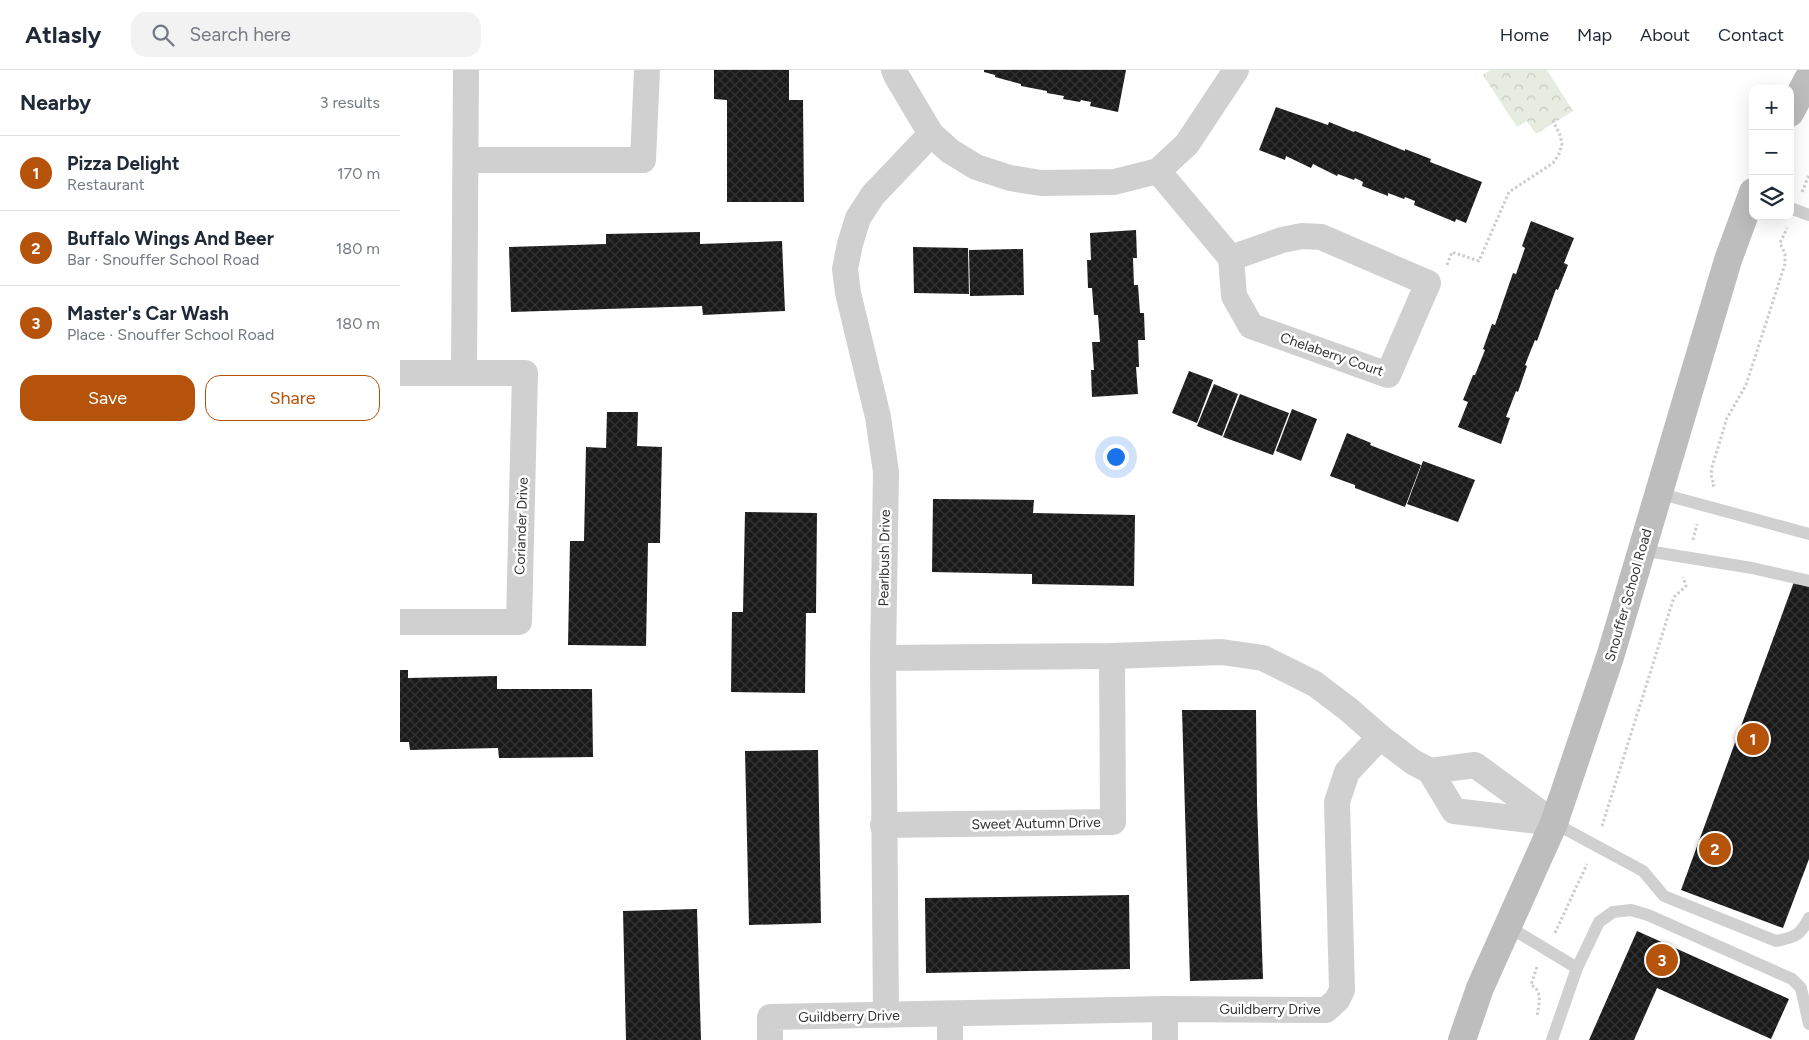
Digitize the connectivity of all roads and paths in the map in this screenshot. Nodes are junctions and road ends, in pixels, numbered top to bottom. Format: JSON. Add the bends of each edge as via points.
{"nodes":[{"id":1,"x":466,"y":70,"type":"edge"},
{"id":2,"x":647,"y":70,"type":"edge"},
{"id":3,"x":894,"y":70,"type":"edge"},
{"id":4,"x":1236,"y":70,"type":"edge"},
{"id":5,"x":1809,"y":77,"type":"edge"},
{"id":6,"x":1794,"y":105,"type":"edge"},
{"id":7,"x":1553,"y":121,"type":"dead end"},
{"id":8,"x":931,"y":134,"type":"junction"},
{"id":9,"x":466,"y":160,"type":"junction"},
{"id":10,"x":1158,"y":171,"type":"junction"},
{"id":11,"x":1809,"y":175,"type":"edge"},
{"id":12,"x":1749,"y":202,"type":"edge"},
{"id":13,"x":1794,"y":205,"type":"edge"},
{"id":14,"x":1794,"y":210,"type":"edge"},
{"id":15,"x":1809,"y":215,"type":"edge"},
{"id":16,"x":1788,"y":220,"type":"edge"},
{"id":17,"x":1231,"y":258,"type":"junction"},
{"id":18,"x":1428,"y":283,"type":"junction"},
{"id":19,"x":400,"y":373,"type":"edge"},
{"id":20,"x":464,"y":373,"type":"junction"},
{"id":21,"x":1711,"y":487,"type":"dead end"},
{"id":22,"x":1658,"y":493,"type":"junction"},
{"id":23,"x":1698,"y":524,"type":"dead end"},
{"id":24,"x":1809,"y":534,"type":"edge"},
{"id":25,"x":1694,"y":538,"type":"dead end"},
{"id":26,"x":1641,"y":550,"type":"junction"},
{"id":27,"x":1682,"y":579,"type":"dead end"},
{"id":28,"x":1809,"y":581,"type":"edge"},
{"id":29,"x":400,"y":622,"type":"edge"},
{"id":30,"x":1112,"y":656,"type":"junction"},
{"id":31,"x":883,"y":658,"type":"junction"},
{"id":32,"x":1380,"y":737,"type":"junction"},
{"id":33,"x":1430,"y":771,"type":"junction"},
{"id":34,"x":1554,"y":823,"type":"junction"},
{"id":35,"x":1603,"y":824,"type":"dead end"},
{"id":36,"x":883,"y":825,"type":"junction"},
{"id":37,"x":1585,"y":870,"type":"dead end"},
{"id":38,"x":1809,"y":918,"type":"edge"},
{"id":39,"x":1509,"y":927,"type":"junction"},
{"id":40,"x":1554,"y":934,"type":"dead end"},
{"id":41,"x":1540,"y":959,"type":"dead end"},
{"id":42,"x":1577,"y":968,"type":"junction"},
{"id":43,"x":1480,"y":988,"type":"junction"},
{"id":44,"x":1165,"y":1010,"type":"junction"},
{"id":45,"x":950,"y":1014,"type":"junction"},
{"id":46,"x":886,"y":1015,"type":"junction"},
{"id":47,"x":1535,"y":1024,"type":"dead end"},
{"id":48,"x":1809,"y":1024,"type":"edge"},
{"id":49,"x":770,"y":1040,"type":"edge"},
{"id":50,"x":950,"y":1040,"type":"edge"},
{"id":51,"x":1165,"y":1040,"type":"edge"},
{"id":52,"x":1443,"y":1040,"type":"edge"},
{"id":53,"x":1462,"y":1040,"type":"edge"},
{"id":54,"x":1552,"y":1040,"type":"edge"}],
"edges":[{"from":1,"to":9,"type":"street"},
{"from":2,"to":9,"type":"street","via":[[643,160]]},
{"from":3,"to":8,"type":"street"},
{"from":4,"to":10,"type":"street","via":[[1186,144]]},
{"from":5,"to":6,"type":"main road"},
{"from":7,"to":18,"type":"path","via":[[1562,144],[1559,154],[1552,163],[1509,192],[1479,261],[1452,252],[1444,272]]},
{"from":8,"to":10,"type":"street","via":[[976,167],[1010,178],[1041,183],[1114,182]]},
{"from":8,"to":31,"type":"street","name":"Pearlbush Drive","via":[[873,195],[858,218],[845,269],[878,417],[886,472]]},
{"from":9,"to":20,"type":"street"},
{"from":10,"to":17,"type":"street"},
{"from":11,"to":13,"type":"path"},
{"from":12,"to":22,"type":"main road","name":"Snouffer School Road","via":[[1728,260]]},
{"from":14,"to":15,"type":"lane"},
{"from":16,"to":21,"type":"path","via":[[1780,243],[1785,264],[1746,386],[1726,418],[1712,467],[1714,485]]},
{"from":17,"to":18,"type":"street","via":[[1282,240],[1321,237]]},
{"from":17,"to":18,"type":"street","name":"Chelaberry Court","via":[[1234,296],[1251,326],[1388,375]]},
{"from":19,"to":20,"type":"street","name":"Coriander Drive"},
{"from":20,"to":29,"type":"street","name":"Coriander Drive","via":[[525,373],[519,622]]},
{"from":22,"to":24,"type":"lane"},
{"from":22,"to":26,"type":"main road","name":"Snouffer School Road"},
{"from":23,"to":25,"type":"path"},
{"from":26,"to":28,"type":"lane"},
{"from":26,"to":34,"type":"main road","name":"Snouffer School Road","via":[[1592,713]]},
{"from":27,"to":35,"type":"path","via":[[1686,586],[1674,596]]},
{"from":30,"to":31,"type":"street"},
{"from":30,"to":32,"type":"street","via":[[1222,652],[1263,658],[1315,684]]},
{"from":30,"to":36,"type":"street","name":"Sweet Autumn Drive","via":[[1113,822]]},
{"from":31,"to":36,"type":"street","name":"Pearlbush Drive"},
{"from":32,"to":33,"type":"street"},
{"from":32,"to":44,"type":"street","name":"Guildberry Drive","via":[[1347,772],[1338,802],[1342,990],[1337,1000],[1326,1010]]},
{"from":33,"to":34,"type":"street","via":[[1475,765]]},
{"from":33,"to":34,"type":"street","via":[[1454,811]]},
{"from":34,"to":38,"type":"lane","via":[[1643,871],[1664,896],[1776,941],[1793,938]]},
{"from":34,"to":39,"type":"main road","name":"Snouffer School Road"},
{"from":36,"to":46,"type":"street","name":"Pearlbush Drive"},
{"from":37,"to":40,"type":"path"},
{"from":39,"to":42,"type":"lane"},
{"from":39,"to":43,"type":"main road","name":"Snouffer School Road"},
{"from":41,"to":47,"type":"path","via":[[1531,985],[1540,994]]},
{"from":42,"to":48,"type":"lane","via":[[1599,922],[1613,912],[1631,910],[1792,979],[1801,988]]},
{"from":42,"to":54,"type":"lane"},
{"from":43,"to":52,"type":"main road","name":"Snouffer School Road"},
{"from":43,"to":53,"type":"main road","name":"Snouffer School Road"},
{"from":44,"to":45,"type":"street","name":"Guildberry Drive"},
{"from":44,"to":51,"type":"street"},
{"from":45,"to":46,"type":"street","name":"Guildberry Drive"},
{"from":45,"to":50,"type":"street"},
{"from":46,"to":49,"type":"street","name":"Guildberry Drive","via":[[770,1017]]}]}
